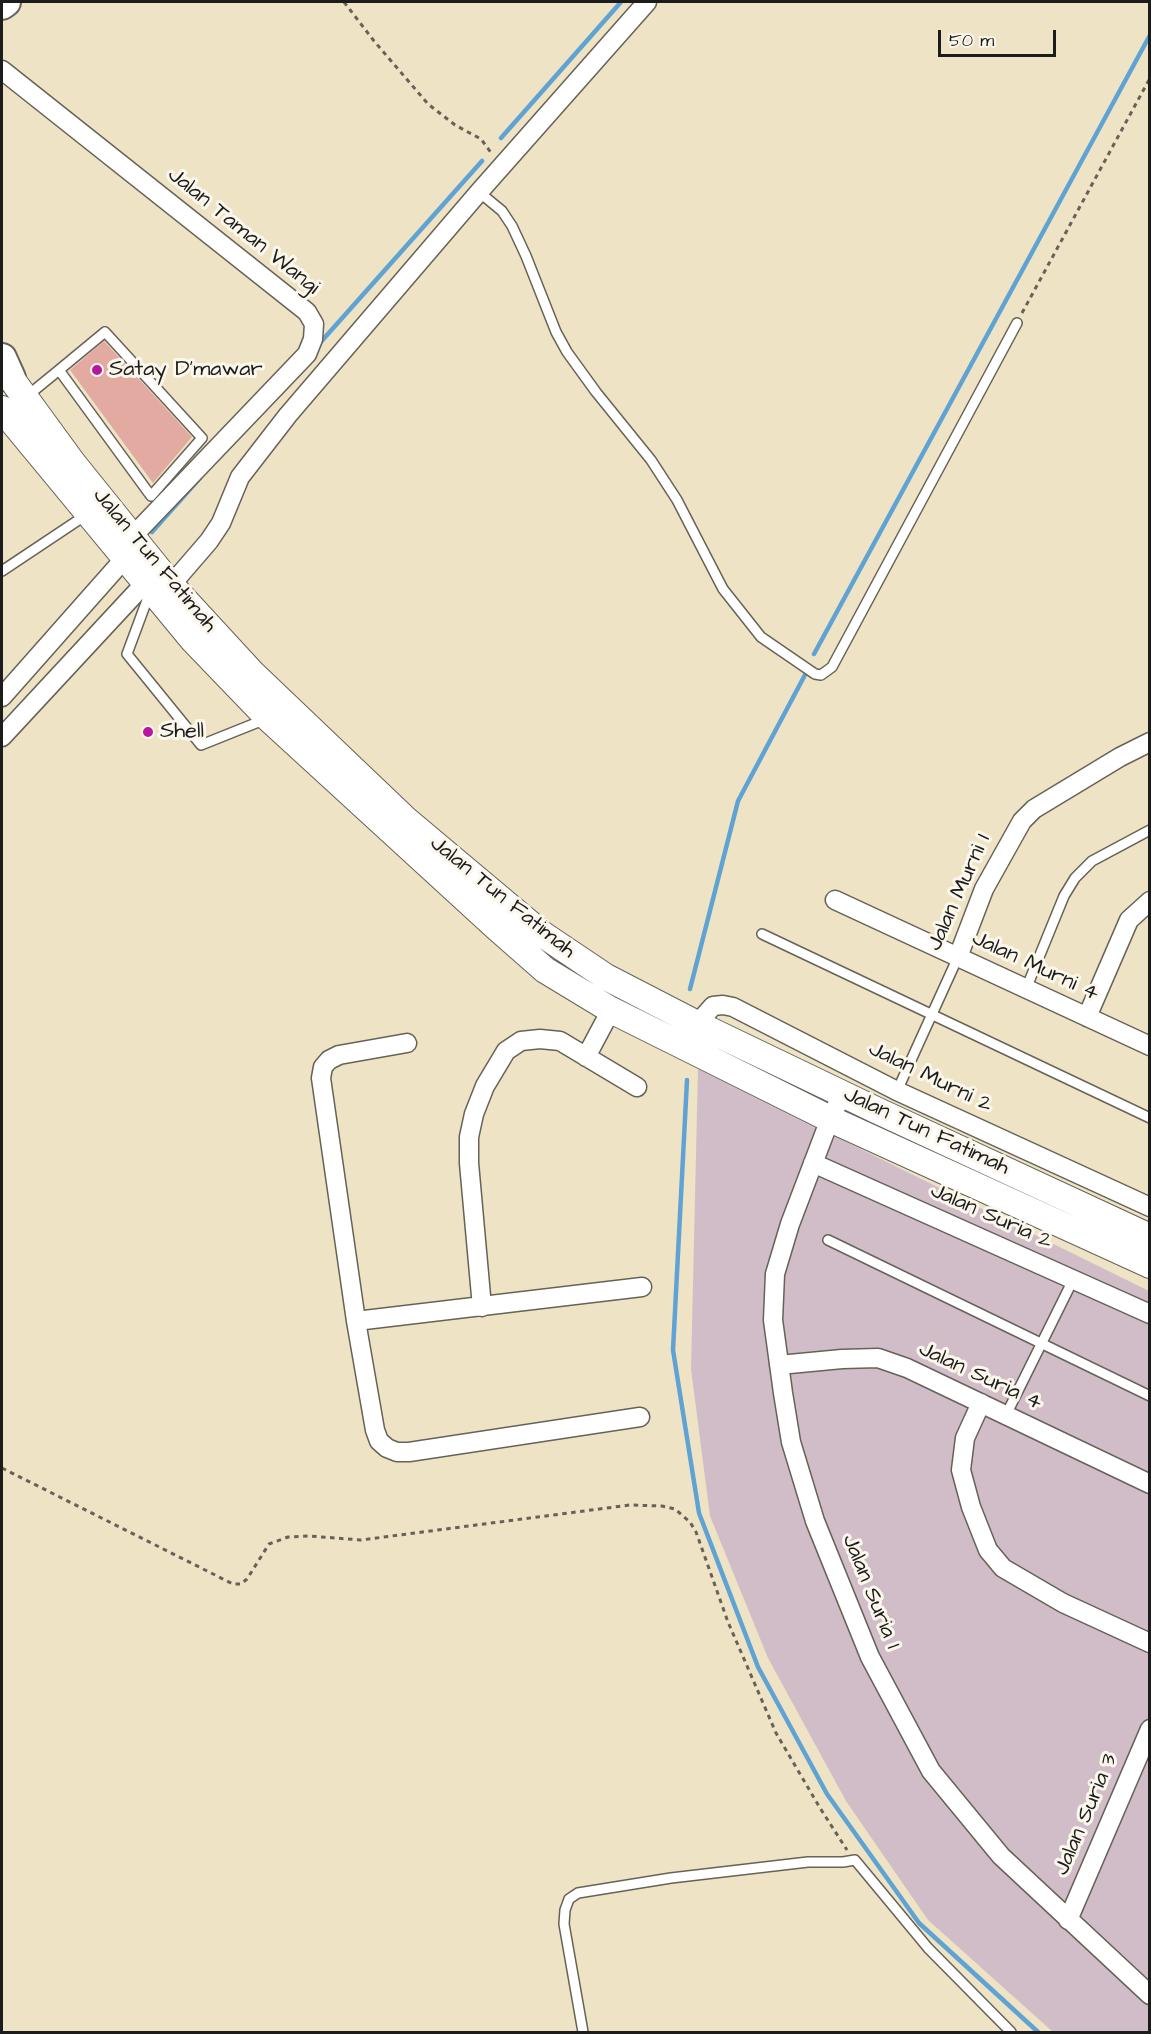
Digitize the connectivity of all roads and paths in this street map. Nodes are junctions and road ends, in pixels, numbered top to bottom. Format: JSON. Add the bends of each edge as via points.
{"nodes":[{"id":1,"x":6,"y":2,"type":"edge"},
{"id":2,"x":344,"y":2,"type":"edge"},
{"id":3,"x":647,"y":2,"type":"edge"},
{"id":4,"x":2,"y":5,"type":"edge"},
{"id":5,"x":2,"y":70,"type":"edge"},
{"id":6,"x":1149,"y":78,"type":"edge"},
{"id":7,"x":501,"y":167,"type":"junction"},
{"id":8,"x":479,"y":192,"type":"junction"},
{"id":9,"x":1017,"y":323,"type":"joint"},
{"id":10,"x":59,"y":370,"type":"junction"},
{"id":11,"x":10,"y":375,"type":"edge"},
{"id":12,"x":2,"y":409,"type":"edge"},
{"id":13,"x":88,"y":514,"type":"junction"},
{"id":14,"x":128,"y":548,"type":"junction"},
{"id":15,"x":2,"y":572,"type":"edge"},
{"id":16,"x":155,"y":586,"type":"junction"},
{"id":17,"x":2,"y":697,"type":"edge"},
{"id":18,"x":269,"y":719,"type":"junction"},
{"id":19,"x":2,"y":736,"type":"edge"},
{"id":20,"x":1149,"y":742,"type":"edge"},
{"id":21,"x":1149,"y":830,"type":"edge"},
{"id":22,"x":835,"y":900,"type":"dead end"},
{"id":23,"x":1149,"y":901,"type":"edge"},
{"id":24,"x":762,"y":934,"type":"dead end"},
{"id":25,"x":958,"y":957,"type":"junction"},
{"id":26,"x":1026,"y":989,"type":"junction"},
{"id":27,"x":611,"y":1010,"type":"junction"},
{"id":28,"x":933,"y":1014,"type":"junction"},
{"id":29,"x":1087,"y":1017,"type":"junction"},
{"id":30,"x":697,"y":1024,"type":"junction"},
{"id":31,"x":407,"y":1043,"type":"dead end"},
{"id":32,"x":1149,"y":1046,"type":"edge"},
{"id":33,"x":586,"y":1057,"type":"junction"},
{"id":34,"x":637,"y":1087,"type":"dead end"},
{"id":35,"x":897,"y":1091,"type":"junction"},
{"id":36,"x":843,"y":1093,"type":"junction"},
{"id":37,"x":1149,"y":1118,"type":"edge"},
{"id":38,"x":830,"y":1119,"type":"junction"},
{"id":39,"x":813,"y":1163,"type":"junction"},
{"id":40,"x":1149,"y":1207,"type":"edge"},
{"id":41,"x":1149,"y":1237,"type":"edge"},
{"id":42,"x":828,"y":1240,"type":"dead end"},
{"id":43,"x":1149,"y":1265,"type":"edge"},
{"id":44,"x":1073,"y":1280,"type":"junction"},
{"id":45,"x":642,"y":1287,"type":"dead end"},
{"id":46,"x":482,"y":1307,"type":"junction"},
{"id":47,"x":1149,"y":1314,"type":"edge"},
{"id":48,"x":356,"y":1321,"type":"junction"},
{"id":49,"x":1042,"y":1344,"type":"junction"},
{"id":50,"x":779,"y":1365,"type":"junction"},
{"id":51,"x":1149,"y":1396,"type":"edge"},
{"id":52,"x":981,"y":1403,"type":"junction"},
{"id":53,"x":1005,"y":1415,"type":"junction"},
{"id":54,"x":640,"y":1417,"type":"dead end"},
{"id":55,"x":2,"y":1468,"type":"edge"},
{"id":56,"x":1149,"y":1484,"type":"edge"},
{"id":57,"x":1149,"y":1643,"type":"edge"},
{"id":58,"x":1149,"y":1729,"type":"edge"},
{"id":59,"x":855,"y":1860,"type":"junction"},
{"id":60,"x":1068,"y":1920,"type":"junction"},
{"id":61,"x":1149,"y":1995,"type":"edge"},
{"id":62,"x":583,"y":2032,"type":"edge"},
{"id":63,"x":1011,"y":2032,"type":"edge"}],
"edges":[{"from":1,"to":4,"type":"main road"},
{"from":2,"to":7,"type":"path","via":[[428,104],[480,139]]},
{"from":3,"to":7,"type":"street"},
{"from":5,"to":14,"type":"street","name":"Jalan Taman Wangi","via":[[307,312],[314,324],[307,354]]},
{"from":6,"to":9,"type":"path"},
{"from":7,"to":8,"type":"street"},
{"from":8,"to":9,"type":"lane","via":[[502,211],[512,226],[567,352],[651,460],[728,596],[761,637],[815,674],[821,675],[832,667]]},
{"from":8,"to":16,"type":"street","via":[[288,415],[240,477],[209,541]]},
{"from":10,"to":10,"type":"lane","via":[[152,496],[202,438],[105,332]]},
{"from":10,"to":11,"type":"lane"},
{"from":11,"to":14,"type":"main road","name":"Jalan Tun Fatimah"},
{"from":12,"to":13,"type":"main road","name":"Jalan Tun Fatimah"},
{"from":13,"to":14,"type":"main road","name":"Jalan Tun Fatimah"},
{"from":13,"to":15,"type":"lane"},
{"from":14,"to":16,"type":"main road","name":"Jalan Tun Fatimah"},
{"from":14,"to":17,"type":"street","name":"Jalan Taman Wangi"},
{"from":16,"to":18,"type":"main road","name":"Jalan Tun Fatimah","via":[[193,640]]},
{"from":16,"to":18,"type":"lane","via":[[127,654],[201,745]]},
{"from":16,"to":19,"type":"street"},
{"from":16,"to":30,"type":"main road","name":"Jalan Tun Fatimah","via":[[405,819],[542,934],[606,977]]},
{"from":18,"to":27,"type":"main road","name":"Jalan Tun Fatimah","via":[[525,954]]},
{"from":20,"to":25,"type":"street","name":"Jalan Murni 1","via":[[1034,809],[1022,821],[984,889]]},
{"from":21,"to":26,"type":"lane","via":[[1092,861],[1075,878]]},
{"from":22,"to":25,"type":"street","name":"Jalan Murni 4"},
{"from":23,"to":29,"type":"street","via":[[1129,920]]},
{"from":24,"to":28,"type":"lane"},
{"from":25,"to":26,"type":"street","name":"Jalan Murni 4"},
{"from":25,"to":28,"type":"lane","name":"Jalan Murni 1"},
{"from":26,"to":29,"type":"street","name":"Jalan Murni 4"},
{"from":27,"to":33,"type":"street"},
{"from":27,"to":38,"type":"main road","name":"Jalan Tun Fatimah"},
{"from":28,"to":35,"type":"lane","name":"Jalan Murni 1"},
{"from":28,"to":37,"type":"lane"},
{"from":29,"to":32,"type":"street","name":"Jalan Murni 4"},
{"from":30,"to":35,"type":"street","name":"Jalan Murni 2","via":[[713,1006],[733,1007]]},
{"from":30,"to":36,"type":"main road","name":"Jalan Tun Fatimah"},
{"from":31,"to":48,"type":"street","via":[[339,1055],[323,1067],[321,1078]]},
{"from":33,"to":34,"type":"street"},
{"from":33,"to":46,"type":"street","via":[[560,1041],[521,1041],[506,1051],[481,1095],[469,1137],[469,1163]]},
{"from":35,"to":40,"type":"street","name":"Jalan Murni 2"},
{"from":36,"to":38,"type":"street","name":"Jalan Suria 1"},
{"from":36,"to":41,"type":"main road","name":"Jalan Tun Fatimah"},
{"from":38,"to":39,"type":"street","name":"Jalan Suria 1"},
{"from":38,"to":43,"type":"main road","name":"Jalan Tun Fatimah"},
{"from":39,"to":44,"type":"street","name":"Jalan Suria 2"},
{"from":39,"to":50,"type":"street","name":"Jalan Suria 1","via":[[775,1275],[773,1320]]},
{"from":42,"to":49,"type":"lane"},
{"from":44,"to":47,"type":"street","name":"Jalan Suria 2"},
{"from":44,"to":49,"type":"lane"},
{"from":45,"to":46,"type":"street"},
{"from":46,"to":48,"type":"street"},
{"from":48,"to":54,"type":"street","via":[[375,1430],[379,1441],[397,1452]]},
{"from":49,"to":51,"type":"lane"},
{"from":49,"to":53,"type":"lane"},
{"from":50,"to":52,"type":"street","name":"Jalan Suria 4","via":[[878,1358]]},
{"from":50,"to":60,"type":"street","name":"Jalan Suria 1","via":[[791,1442],[815,1521],[870,1657],[932,1771],[1002,1856]]},
{"from":52,"to":53,"type":"street","name":"Jalan Suria 4"},
{"from":52,"to":57,"type":"street","via":[[965,1438],[961,1470],[988,1550],[1003,1568],[1063,1604]]},
{"from":53,"to":56,"type":"street","name":"Jalan Suria 4"},
{"from":55,"to":59,"type":"path","via":[[233,1584],[247,1579],[269,1544],[288,1537],[361,1540],[630,1505],[675,1509],[696,1532],[728,1622],[776,1733]]},
{"from":58,"to":60,"type":"street","name":"Jalan Suria 3"},
{"from":59,"to":62,"type":"lane","via":[[706,1874],[578,1893],[569,1899],[564,1924]]},
{"from":59,"to":63,"type":"lane","via":[[928,1948]]},
{"from":60,"to":61,"type":"street","name":"Jalan Suria 1"}]}
